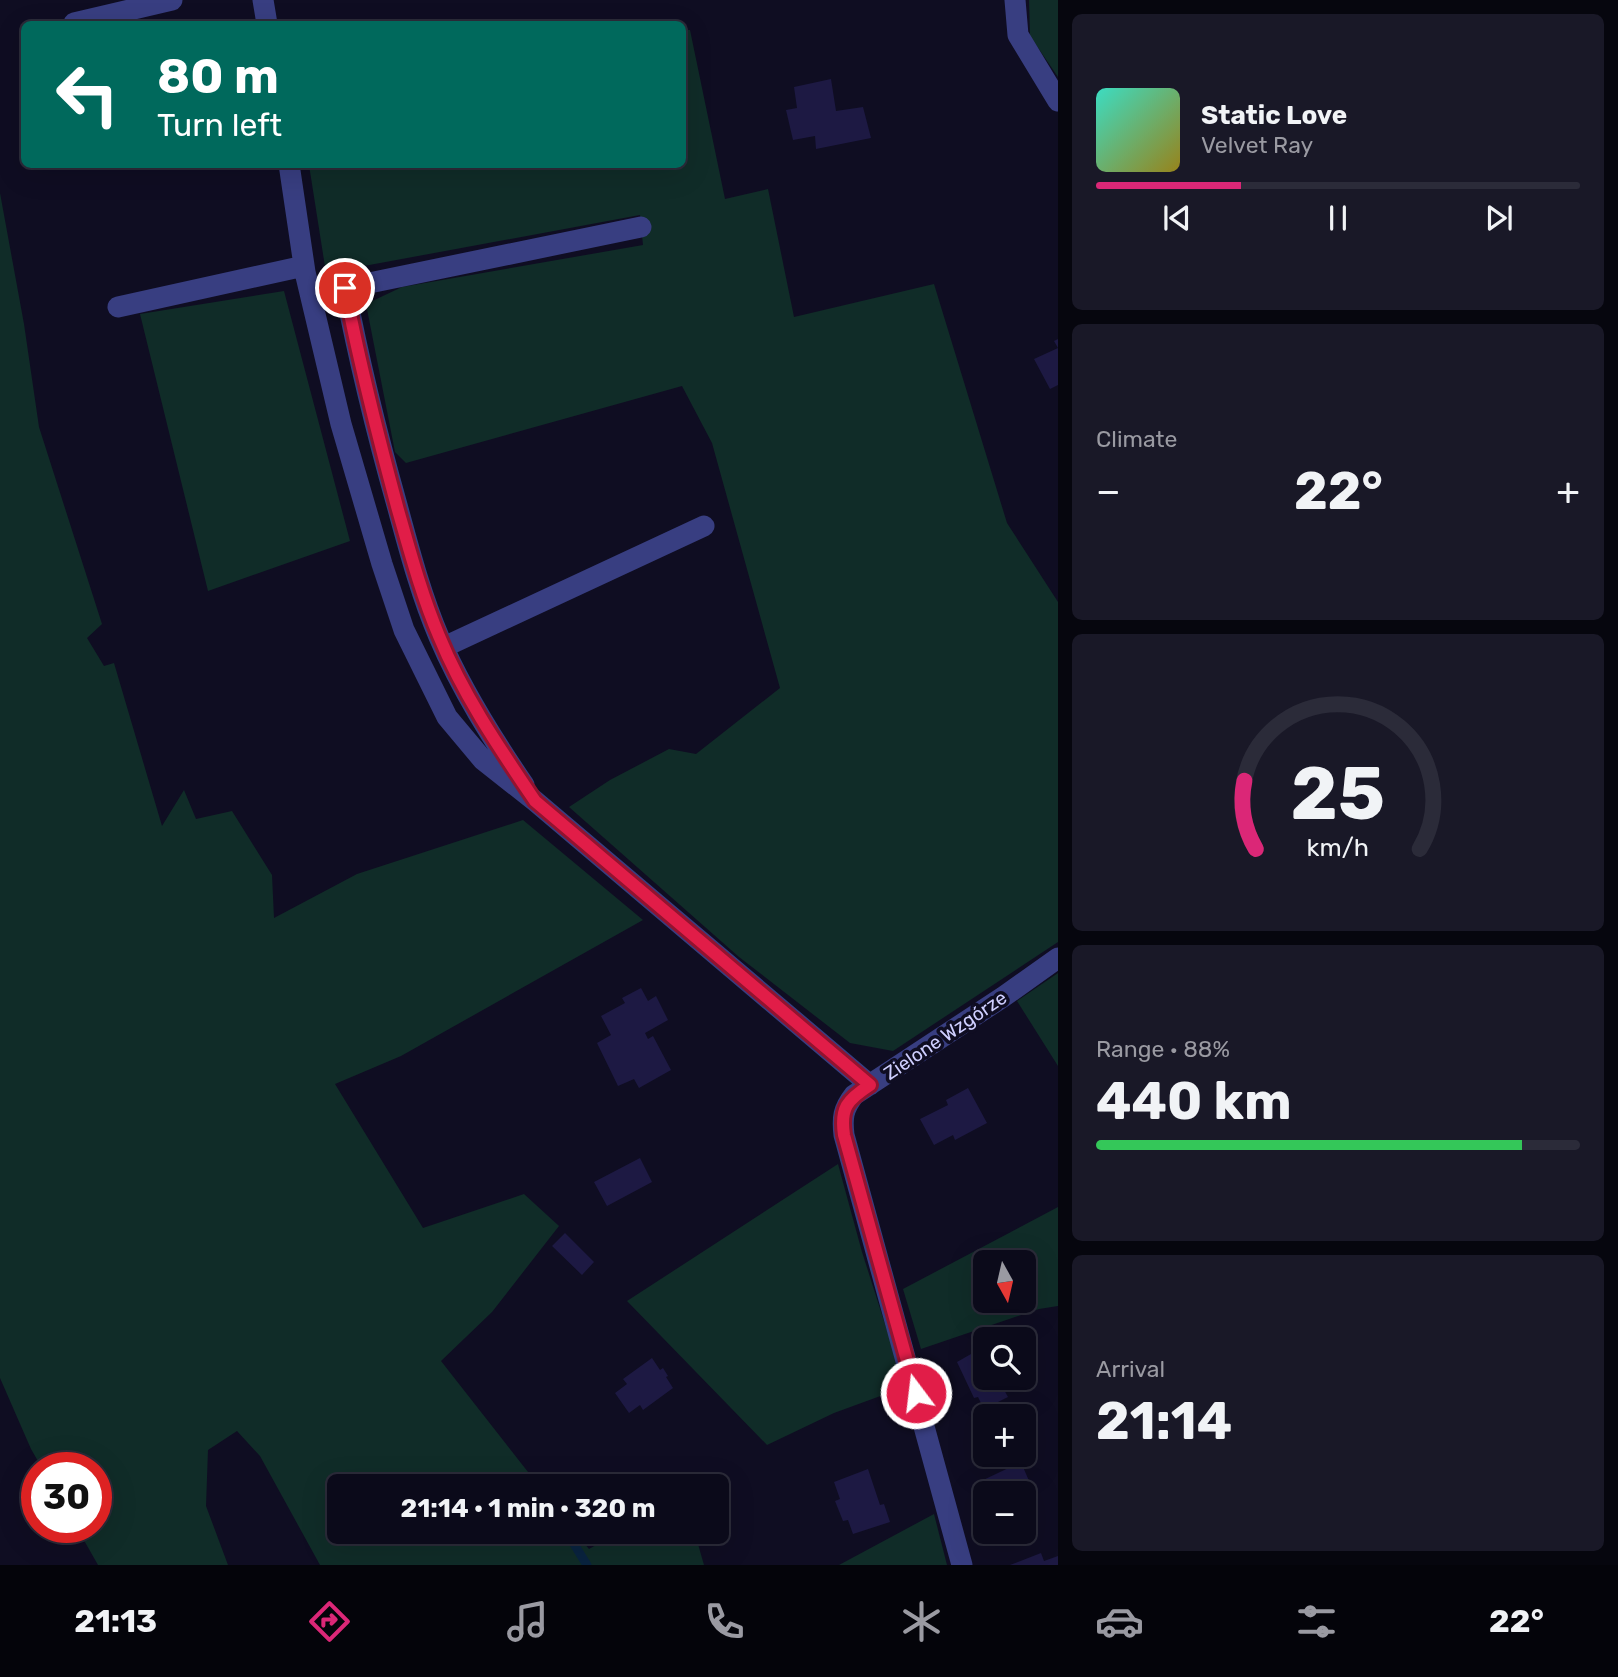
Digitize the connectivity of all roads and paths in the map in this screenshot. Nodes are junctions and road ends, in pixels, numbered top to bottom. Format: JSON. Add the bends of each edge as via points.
{"nodes":[{"id":1,"x":172,"y":0,"type":"edge"},
{"id":2,"x":263,"y":0,"type":"edge"},
{"id":3,"x":1014,"y":0,"type":"edge"},
{"id":4,"x":83,"y":21,"type":"edge"},
{"id":5,"x":266,"y":21,"type":"edge"},
{"id":6,"x":1058,"y":101,"type":"edge"},
{"id":7,"x":290,"y":168,"type":"edge"},
{"id":8,"x":641,"y":227,"type":"dead end"},
{"id":9,"x":304,"y":266,"type":"junction"},
{"id":10,"x":118,"y":307,"type":"dead end"},
{"id":11,"x":704,"y":526,"type":"dead end"},
{"id":12,"x":444,"y":647,"type":"junction"},
{"id":13,"x":535,"y":801,"type":"junction"},
{"id":14,"x":1058,"y":958,"type":"edge"},
{"id":15,"x":870,"y":1085,"type":"junction"},
{"id":16,"x":962,"y":1565,"type":"edge"}],
"edges":[{"from":1,"to":4,"type":"street"},
{"from":2,"to":5,"type":"street"},
{"from":3,"to":6,"type":"street","via":[[1018,35]]},
{"from":7,"to":9,"type":"street"},
{"from":8,"to":12,"type":"street","via":[[345,288],[380,443],[411,554]]},
{"from":9,"to":10,"type":"street"},
{"from":9,"to":13,"type":"street","via":[[341,424],[404,630],[447,717],[483,760]]},
{"from":11,"to":12,"type":"street"},
{"from":12,"to":13,"type":"street","via":[[502,753]]},
{"from":13,"to":15,"type":"street"},
{"from":14,"to":15,"type":"street","name":"Zielone Wzgórze"},
{"from":15,"to":16,"type":"street","name":"Zielone Wzgórze","via":[[845,1107],[844,1135]]}]}
